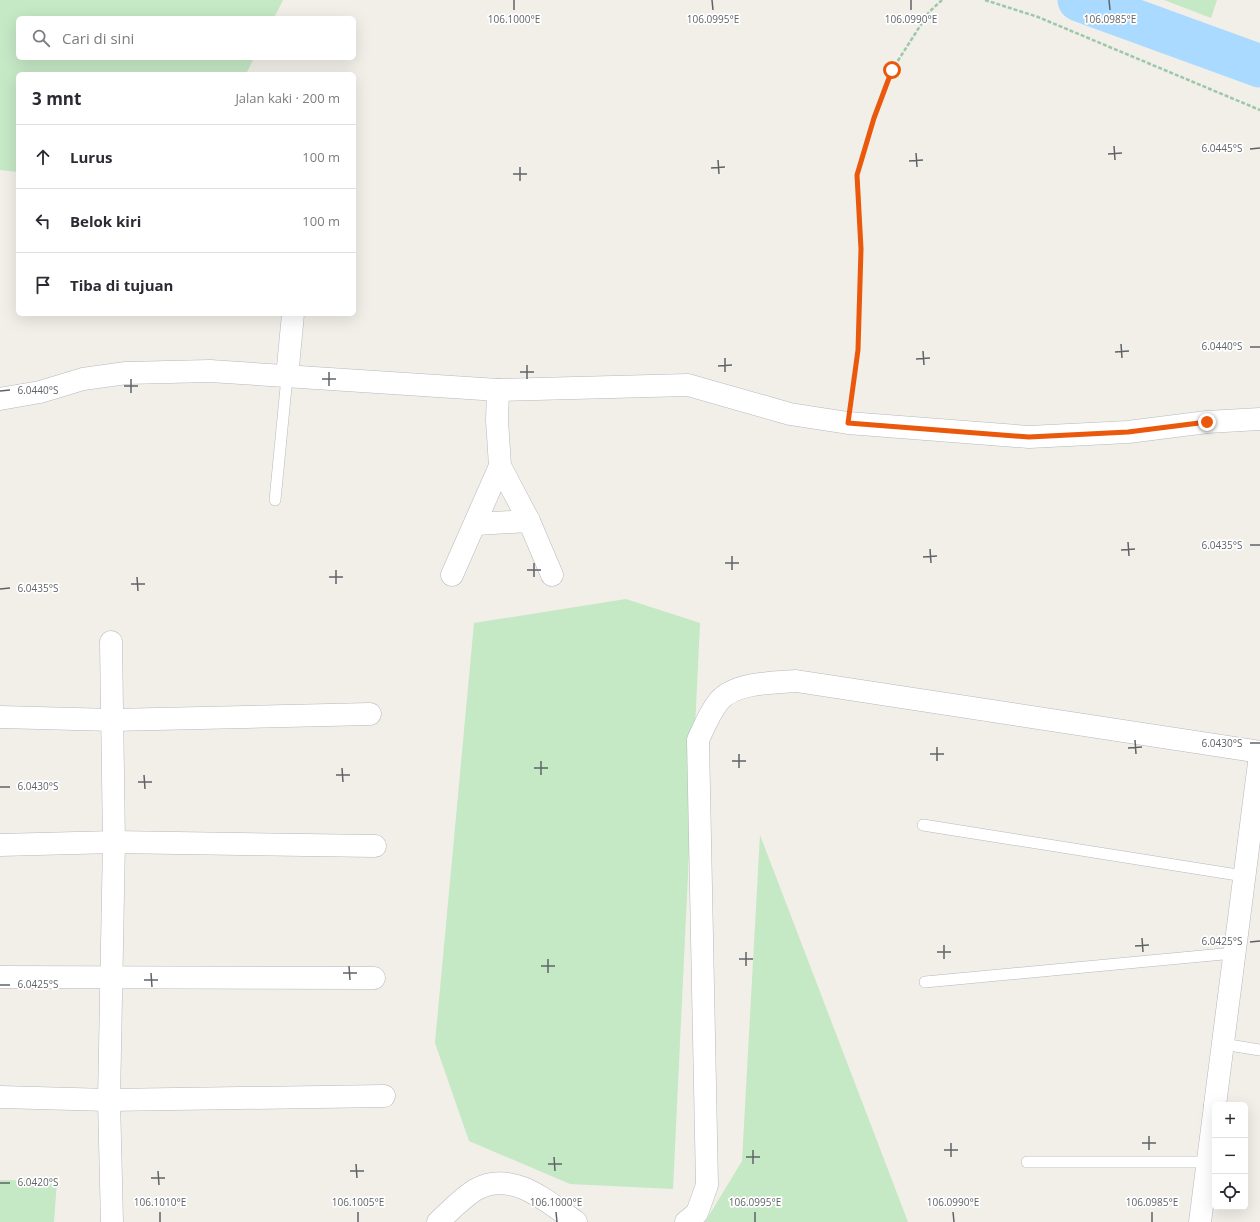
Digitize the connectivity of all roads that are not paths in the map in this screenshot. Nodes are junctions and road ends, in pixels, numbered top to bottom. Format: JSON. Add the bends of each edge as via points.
{"nodes":[{"id":1,"x":293,"y":316,"type":"edge"},
{"id":2,"x":287,"y":377,"type":"junction"},
{"id":3,"x":498,"y":390,"type":"junction"},
{"id":4,"x":0,"y":399,"type":"edge"},
{"id":5,"x":1260,"y":419,"type":"edge"},
{"id":6,"x":500,"y":466,"type":"junction"},
{"id":7,"x":275,"y":500,"type":"dead end"},
{"id":8,"x":529,"y":521,"type":"junction"},
{"id":9,"x":476,"y":524,"type":"junction"},
{"id":10,"x":452,"y":575,"type":"dead end"},
{"id":11,"x":552,"y":575,"type":"dead end"},
{"id":12,"x":111,"y":642,"type":"dead end"},
{"id":13,"x":370,"y":714,"type":"dead end"},
{"id":14,"x":0,"y":717,"type":"edge"},
{"id":15,"x":113,"y":720,"type":"junction"},
{"id":16,"x":1260,"y":752,"type":"edge"},
{"id":17,"x":1260,"y":755,"type":"edge"},
{"id":18,"x":923,"y":825,"type":"dead end"},
{"id":19,"x":114,"y":842,"type":"junction"},
{"id":20,"x":0,"y":845,"type":"edge"},
{"id":21,"x":375,"y":846,"type":"dead end"},
{"id":22,"x":1244,"y":876,"type":"junction"},
{"id":23,"x":1234,"y":953,"type":"junction"},
{"id":24,"x":0,"y":977,"type":"edge"},
{"id":25,"x":112,"y":978,"type":"junction"},
{"id":26,"x":374,"y":978,"type":"dead end"},
{"id":27,"x":925,"y":982,"type":"dead end"},
{"id":28,"x":1223,"y":1044,"type":"junction"},
{"id":29,"x":1260,"y":1050,"type":"edge"},
{"id":30,"x":384,"y":1096,"type":"dead end"},
{"id":31,"x":0,"y":1097,"type":"edge"},
{"id":32,"x":109,"y":1100,"type":"junction"},
{"id":33,"x":1216,"y":1102,"type":"edge"},
{"id":34,"x":1212,"y":1130,"type":"edge"},
{"id":35,"x":1027,"y":1162,"type":"dead end"},
{"id":36,"x":1208,"y":1162,"type":"junction"},
{"id":37,"x":112,"y":1222,"type":"edge"},
{"id":38,"x":438,"y":1222,"type":"edge"},
{"id":39,"x":576,"y":1222,"type":"edge"},
{"id":40,"x":686,"y":1222,"type":"edge"},
{"id":41,"x":1200,"y":1222,"type":"edge"}],
"edges":[{"from":1,"to":2,"type":"street"},
{"from":2,"to":3,"type":"street"},
{"from":2,"to":4,"type":"street","via":[[210,371],[126,373],[83,379],[40,392]]},
{"from":2,"to":7,"type":"lane"},
{"from":3,"to":5,"type":"street","via":[[688,385],[790,414],[848,423],[1029,437],[1128,432],[1207,422]]},
{"from":3,"to":6,"type":"street"},
{"from":6,"to":8,"type":"street"},
{"from":6,"to":9,"type":"street"},
{"from":8,"to":9,"type":"street"},
{"from":8,"to":11,"type":"street"},
{"from":9,"to":10,"type":"street"},
{"from":12,"to":15,"type":"street"},
{"from":13,"to":15,"type":"street"},
{"from":14,"to":15,"type":"street"},
{"from":15,"to":19,"type":"street"},
{"from":16,"to":40,"type":"street","via":[[796,682],[762,683],[738,689],[720,700],[698,740],[707,1185],[697,1212]]},
{"from":17,"to":22,"type":"street"},
{"from":18,"to":22,"type":"lane"},
{"from":19,"to":20,"type":"street"},
{"from":19,"to":21,"type":"street"},
{"from":19,"to":25,"type":"street"},
{"from":22,"to":23,"type":"street"},
{"from":23,"to":27,"type":"lane"},
{"from":23,"to":28,"type":"street"},
{"from":24,"to":25,"type":"street"},
{"from":25,"to":26,"type":"street"},
{"from":25,"to":32,"type":"street"},
{"from":28,"to":29,"type":"lane"},
{"from":28,"to":33,"type":"street"},
{"from":30,"to":32,"type":"street"},
{"from":31,"to":32,"type":"street"},
{"from":32,"to":37,"type":"street"},
{"from":34,"to":36,"type":"street"},
{"from":35,"to":36,"type":"lane"},
{"from":36,"to":41,"type":"street"},
{"from":38,"to":39,"type":"street","via":[[475,1190],[495,1183],[524,1187]]}]}
